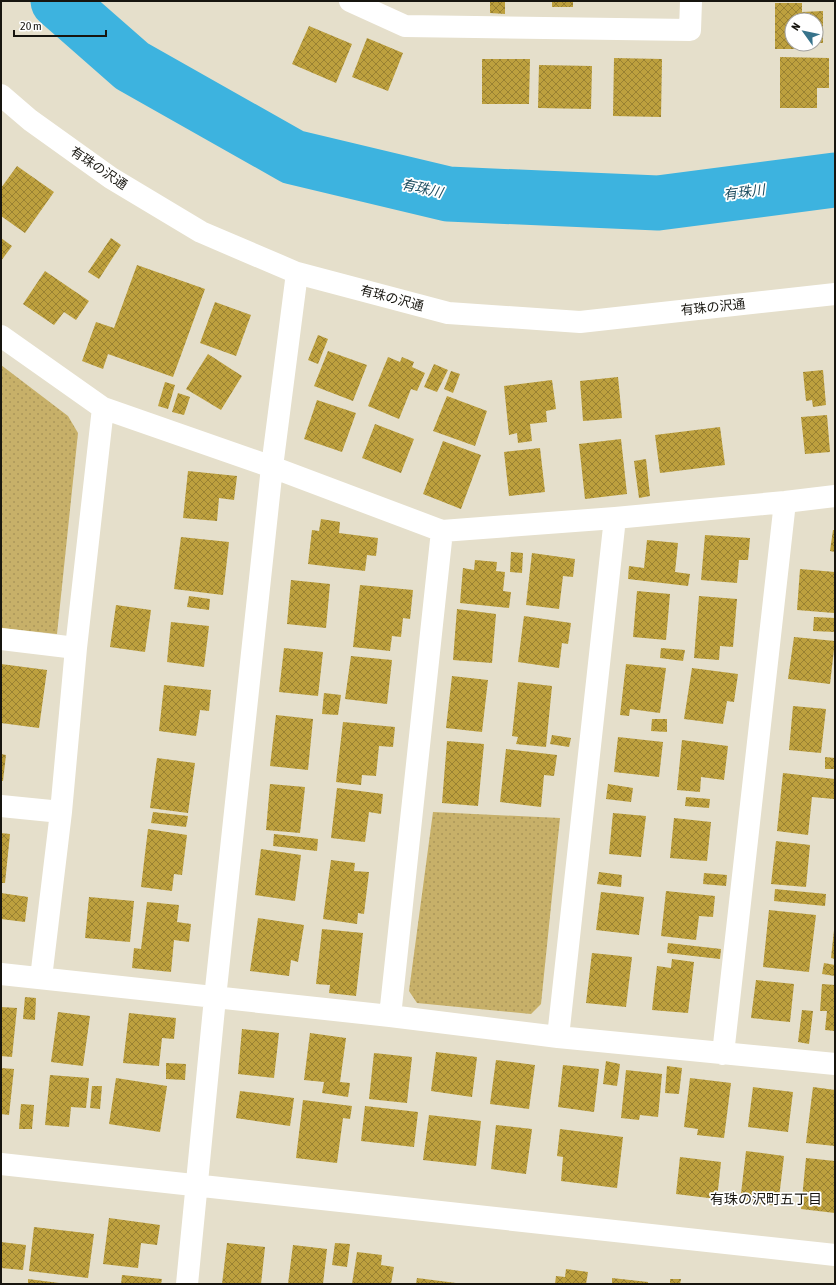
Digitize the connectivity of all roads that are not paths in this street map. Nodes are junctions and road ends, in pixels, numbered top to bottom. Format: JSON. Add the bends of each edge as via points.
{"nodes":[{"id":1,"x":350,"y":1,"type":"edge"},
{"id":2,"x":691,"y":1,"type":"edge"},
{"id":3,"x":1,"y":94,"type":"edge"},
{"id":4,"x":297,"y":273,"type":"junction"},
{"id":5,"x":835,"y":294,"type":"edge"},
{"id":6,"x":1,"y":336,"type":"edge"},
{"id":7,"x":103,"y":408,"type":"junction"},
{"id":8,"x":272,"y":467,"type":"junction"},
{"id":9,"x":835,"y":496,"type":"edge"},
{"id":10,"x":785,"y":502,"type":"junction"},
{"id":11,"x":615,"y":518,"type":"junction"},
{"id":12,"x":442,"y":530,"type":"junction"},
{"id":13,"x":1,"y":639,"type":"edge"},
{"id":14,"x":76,"y":648,"type":"junction"},
{"id":15,"x":1,"y":806,"type":"edge"},
{"id":16,"x":61,"y":812,"type":"junction"},
{"id":17,"x":1,"y":974,"type":"edge"},
{"id":18,"x":41,"y":978,"type":"junction"},
{"id":19,"x":215,"y":998,"type":"junction"},
{"id":20,"x":390,"y":1016,"type":"junction"},
{"id":21,"x":558,"y":1037,"type":"junction"},
{"id":22,"x":723,"y":1054,"type":"junction"},
{"id":23,"x":835,"y":1064,"type":"edge"},
{"id":24,"x":1,"y":1164,"type":"edge"},
{"id":25,"x":196,"y":1185,"type":"junction"},
{"id":26,"x":835,"y":1254,"type":"edge"},
{"id":27,"x":187,"y":1284,"type":"edge"}],
"edges":[{"from":1,"to":2,"type":"street","via":[[405,26],[690,30]]},
{"from":3,"to":4,"type":"street","name":"有珠の沢通","via":[[30,120],[111,178],[201,232]]},
{"from":4,"to":5,"type":"street","name":"有珠の沢通","via":[[448,313],[580,322]]},
{"from":4,"to":8,"type":"street"},
{"from":6,"to":7,"type":"street"},
{"from":7,"to":8,"type":"street"},
{"from":7,"to":14,"type":"street"},
{"from":8,"to":12,"type":"street"},
{"from":8,"to":19,"type":"street"},
{"from":9,"to":10,"type":"street"},
{"from":10,"to":11,"type":"street"},
{"from":10,"to":22,"type":"street"},
{"from":11,"to":12,"type":"street"},
{"from":11,"to":21,"type":"street"},
{"from":12,"to":20,"type":"street"},
{"from":13,"to":14,"type":"street"},
{"from":14,"to":16,"type":"street"},
{"from":15,"to":16,"type":"street"},
{"from":16,"to":18,"type":"street"},
{"from":17,"to":18,"type":"street"},
{"from":18,"to":19,"type":"street"},
{"from":19,"to":20,"type":"street"},
{"from":19,"to":25,"type":"street"},
{"from":20,"to":21,"type":"street"},
{"from":21,"to":22,"type":"street"},
{"from":22,"to":23,"type":"street"},
{"from":24,"to":25,"type":"street"},
{"from":25,"to":26,"type":"street"},
{"from":25,"to":27,"type":"street"}]}
